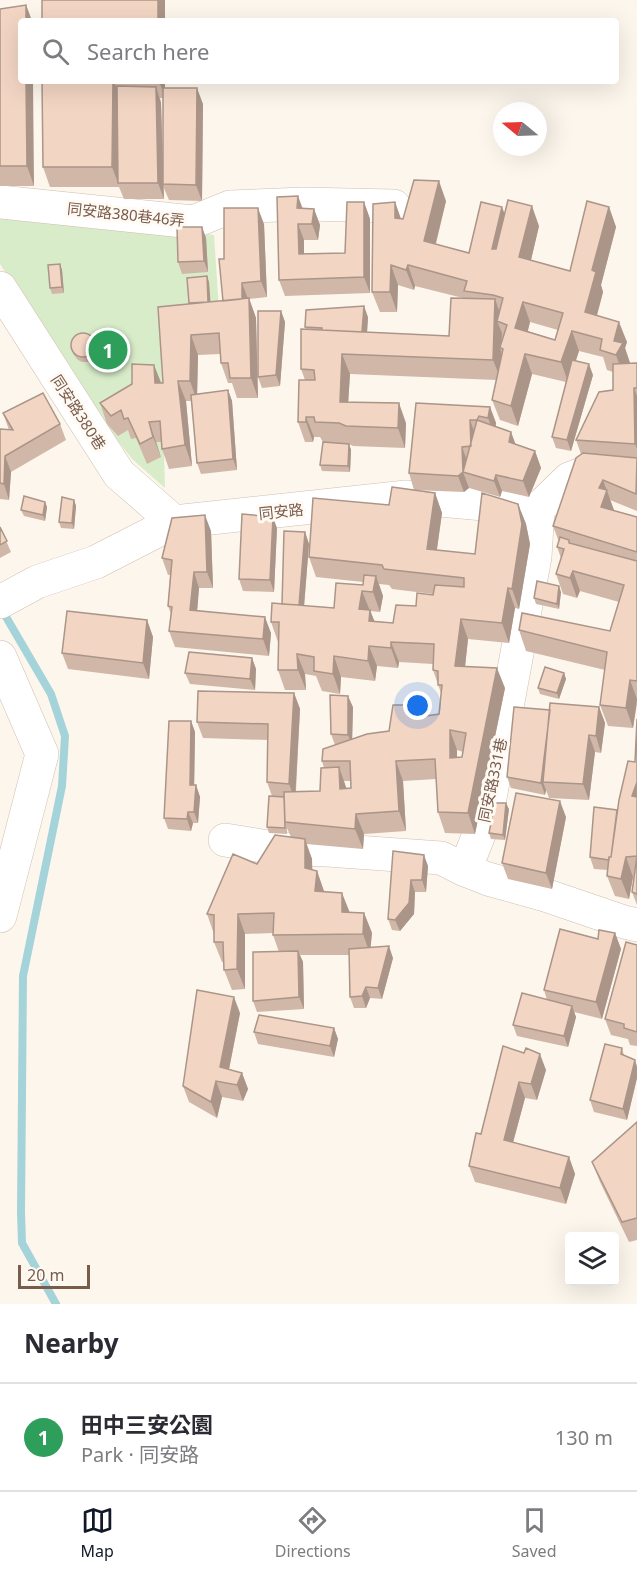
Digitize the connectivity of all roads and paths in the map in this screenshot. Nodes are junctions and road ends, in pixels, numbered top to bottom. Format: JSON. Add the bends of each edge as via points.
{"nodes":[{"id":1,"x":0,"y":202,"type":"edge"},
{"id":2,"x":394,"y":206,"type":"edge"},
{"id":3,"x":0,"y":288,"type":"edge"},
{"id":4,"x":637,"y":466,"type":"edge"},
{"id":5,"x":538,"y":509,"type":"junction"},
{"id":6,"x":174,"y":522,"type":"junction"},
{"id":7,"x":0,"y":602,"type":"edge"},
{"id":8,"x":0,"y":657,"type":"edge"},
{"id":9,"x":225,"y":840,"type":"dead end"},
{"id":10,"x":465,"y":870,"type":"junction"},
{"id":11,"x":0,"y":916,"type":"edge"},
{"id":12,"x":637,"y":926,"type":"edge"}],
"edges":[{"from":1,"to":2,"type":"street","name":"同安路380巷46弄","via":[[194,222],[230,207]]},
{"from":3,"to":6,"type":"street","name":"同安路380巷","via":[[119,474]]},
{"from":4,"to":5,"type":"street","via":[[606,465],[569,479]]},
{"from":5,"to":6,"type":"street","name":"同安路","via":[[406,497]]},
{"from":5,"to":10,"type":"street","name":"同安路331巷","via":[[535,557],[487,814]]},
{"from":6,"to":7,"type":"street","name":"同安路","via":[[96,562],[37,582]]},
{"from":8,"to":11,"type":"street","via":[[42,754]]},
{"from":9,"to":10,"type":"street","via":[[280,849],[441,858]]},
{"from":10,"to":12,"type":"street"}]}
